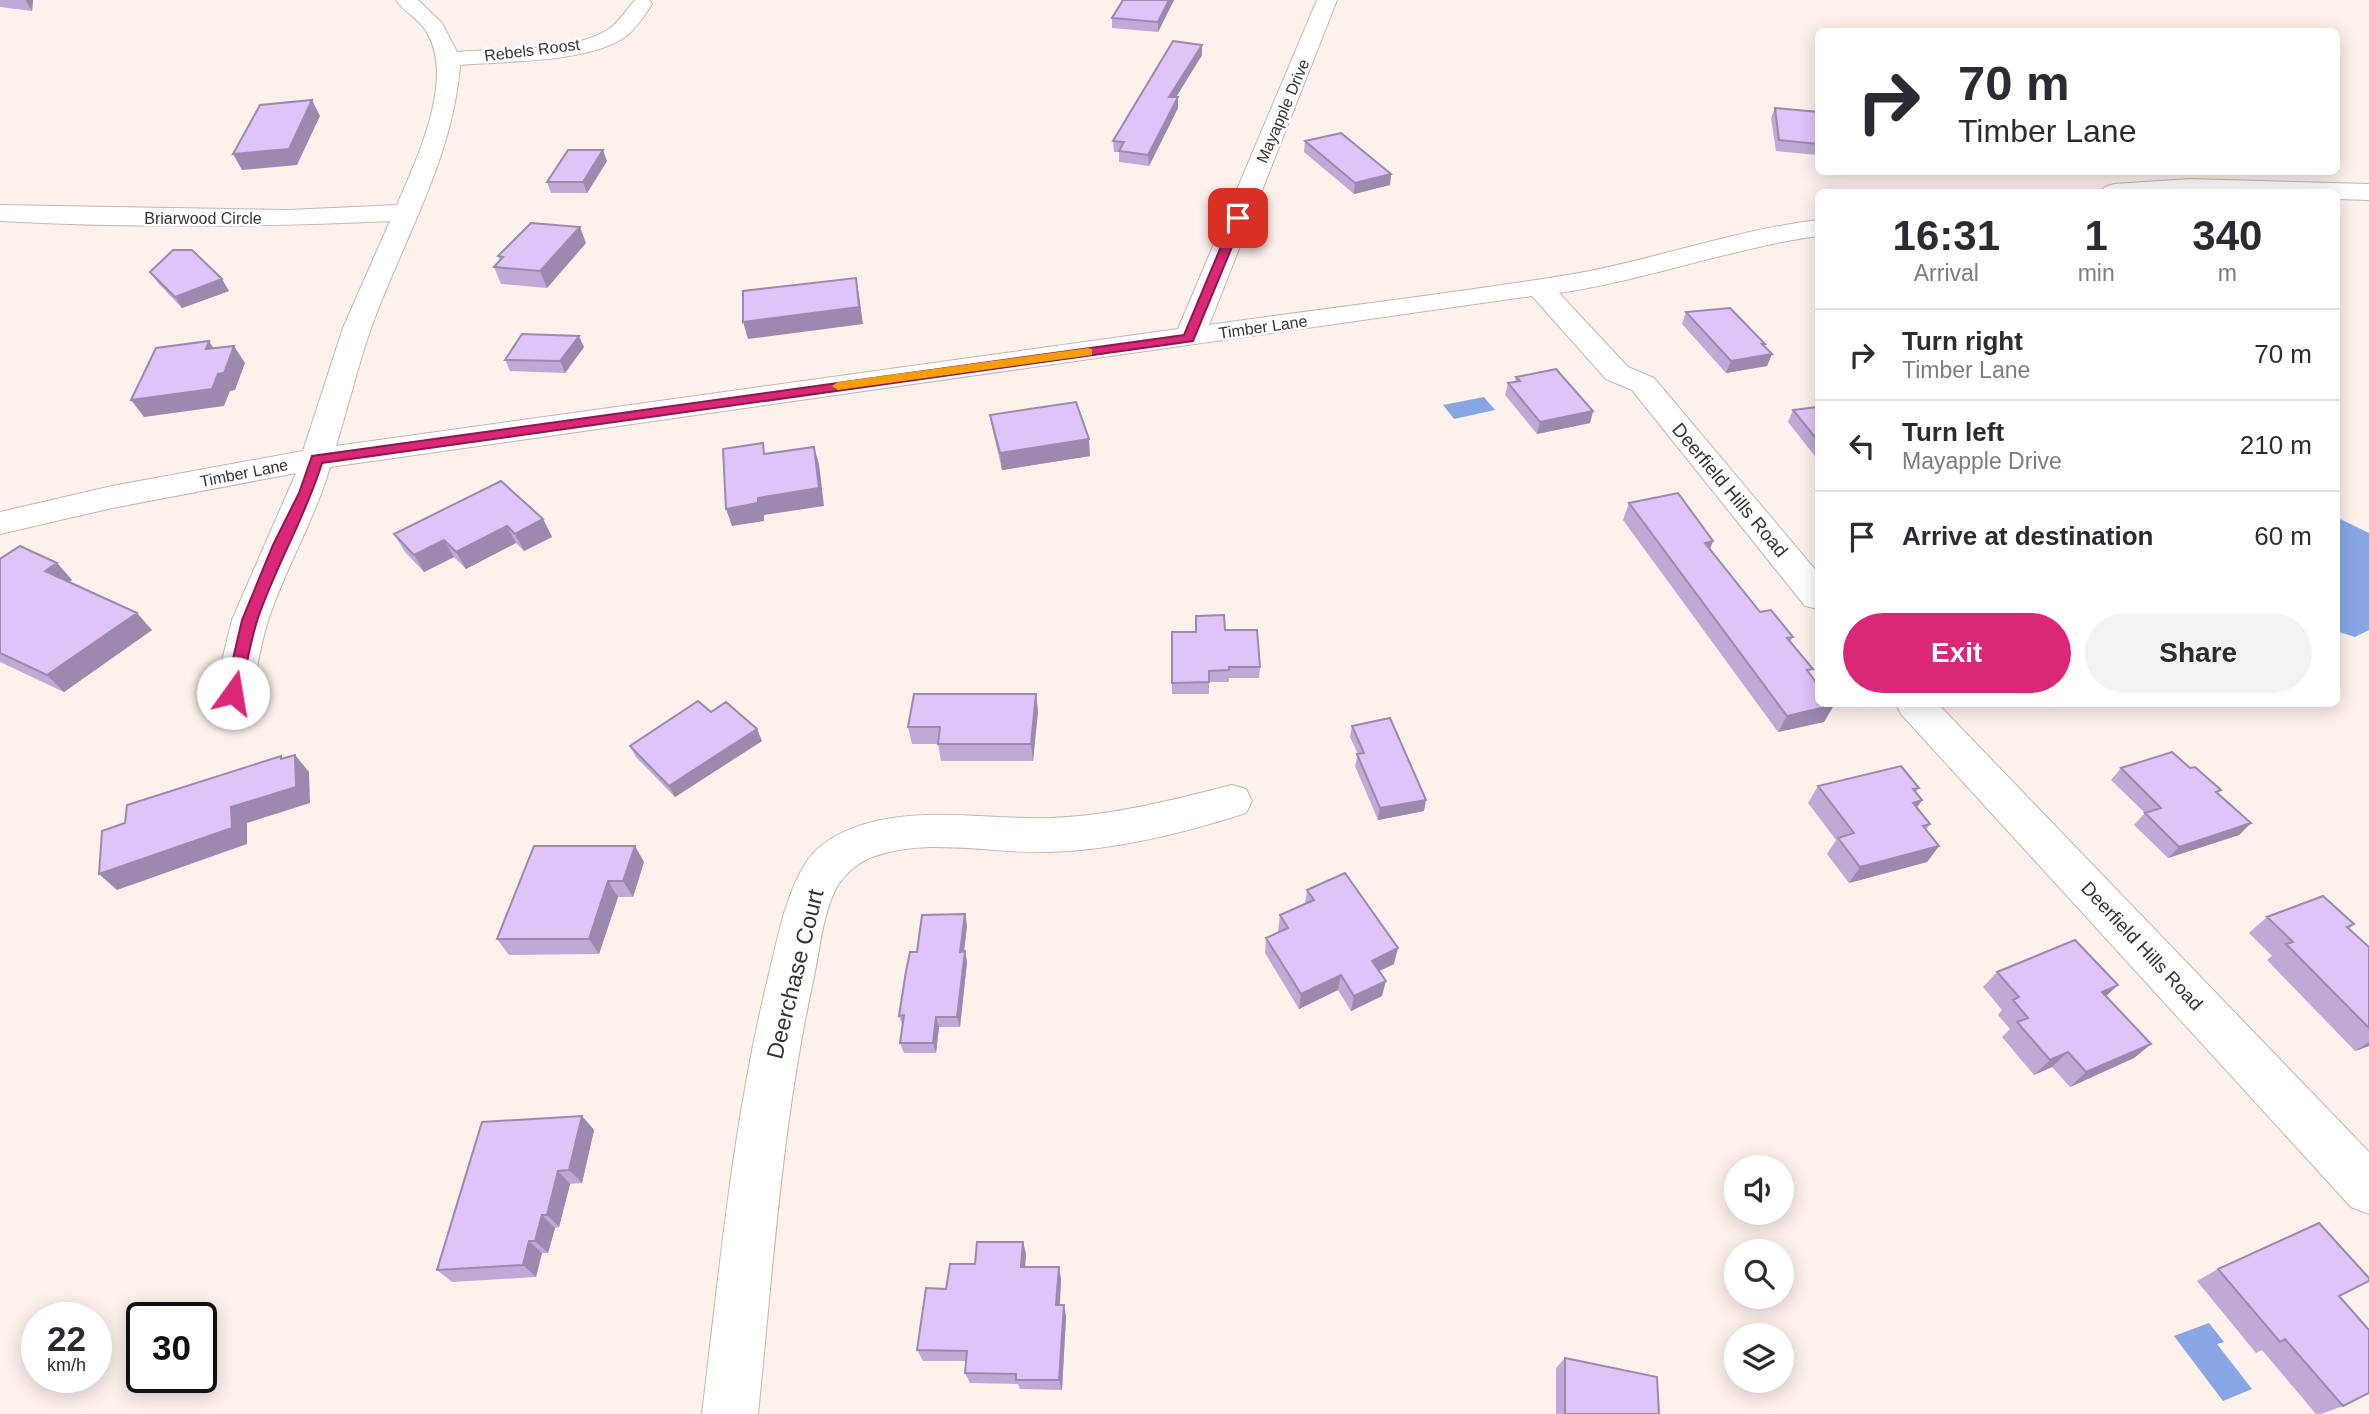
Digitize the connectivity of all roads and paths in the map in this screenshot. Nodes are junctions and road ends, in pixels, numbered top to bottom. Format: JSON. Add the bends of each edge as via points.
{"nodes":[{"id":1,"x":406,"y":0,"type":"edge"},
{"id":2,"x":1327,"y":0,"type":"edge"},
{"id":3,"x":642,"y":4,"type":"dead end"},
{"id":4,"x":449,"y":59,"type":"junction"},
{"id":5,"x":2159,"y":189,"type":"edge"},
{"id":6,"x":2262,"y":189,"type":"edge"},
{"id":7,"x":2340,"y":191,"type":"edge"},
{"id":8,"x":2369,"y":192,"type":"edge"},
{"id":9,"x":406,"y":212,"type":"junction"},
{"id":10,"x":0,"y":213,"type":"edge"},
{"id":11,"x":1815,"y":228,"type":"edge"},
{"id":12,"x":1569,"y":283,"type":"junction"},
{"id":13,"x":1539,"y":287,"type":"junction"},
{"id":14,"x":1189,"y":338,"type":"junction"},
{"id":15,"x":1643,"y":384,"type":"junction"},
{"id":16,"x":316,"y":459,"type":"junction"},
{"id":17,"x":0,"y":523,"type":"edge"},
{"id":18,"x":1815,"y":593,"type":"edge"},
{"id":19,"x":233,"y":693,"type":"dead end"},
{"id":20,"x":1918,"y":707,"type":"edge"},
{"id":21,"x":1232,"y":801,"type":"dead end"},
{"id":22,"x":2369,"y":1189,"type":"edge"},
{"id":23,"x":730,"y":1414,"type":"edge"}],
"edges":[{"from":1,"to":4,"type":"street","via":[[435,27]]},
{"from":2,"to":14,"type":"street","name":"Mayapple Drive"},
{"from":3,"to":4,"type":"street","name":"Rebels Roost","via":[[617,32],[599,41]]},
{"from":4,"to":9,"type":"street","via":[[446,98],[431,155]]},
{"from":5,"to":6,"type":"street"},
{"from":7,"to":8,"type":"street"},
{"from":9,"to":10,"type":"street","name":"Briarwood Circle","via":[[289,218]]},
{"from":9,"to":16,"type":"street","via":[[357,327]]},
{"from":11,"to":12,"type":"street","name":"Timber Lane"},
{"from":12,"to":13,"type":"street","name":"Timber Lane"},
{"from":12,"to":15,"type":"street","name":"Deerfield Hills Road","via":[[1641,368]]},
{"from":13,"to":14,"type":"street","name":"Timber Lane"},
{"from":13,"to":15,"type":"street","name":"Deerfield Hills Road","via":[[1617,373]]},
{"from":14,"to":16,"type":"street","name":"Timber Lane"},
{"from":15,"to":18,"type":"street","name":"Deerfield Hills Road"},
{"from":16,"to":17,"type":"street","name":"Timber Lane"},
{"from":16,"to":19,"type":"street","via":[[306,493],[250,620]]},
{"from":20,"to":22,"type":"street","name":"Deerfield Hills Road"},
{"from":21,"to":23,"type":"street","name":"Deerchase Court","via":[[1073,834],[906,834],[867,840],[831,863],[819,880],[804,921],[772,1061]]}]}
